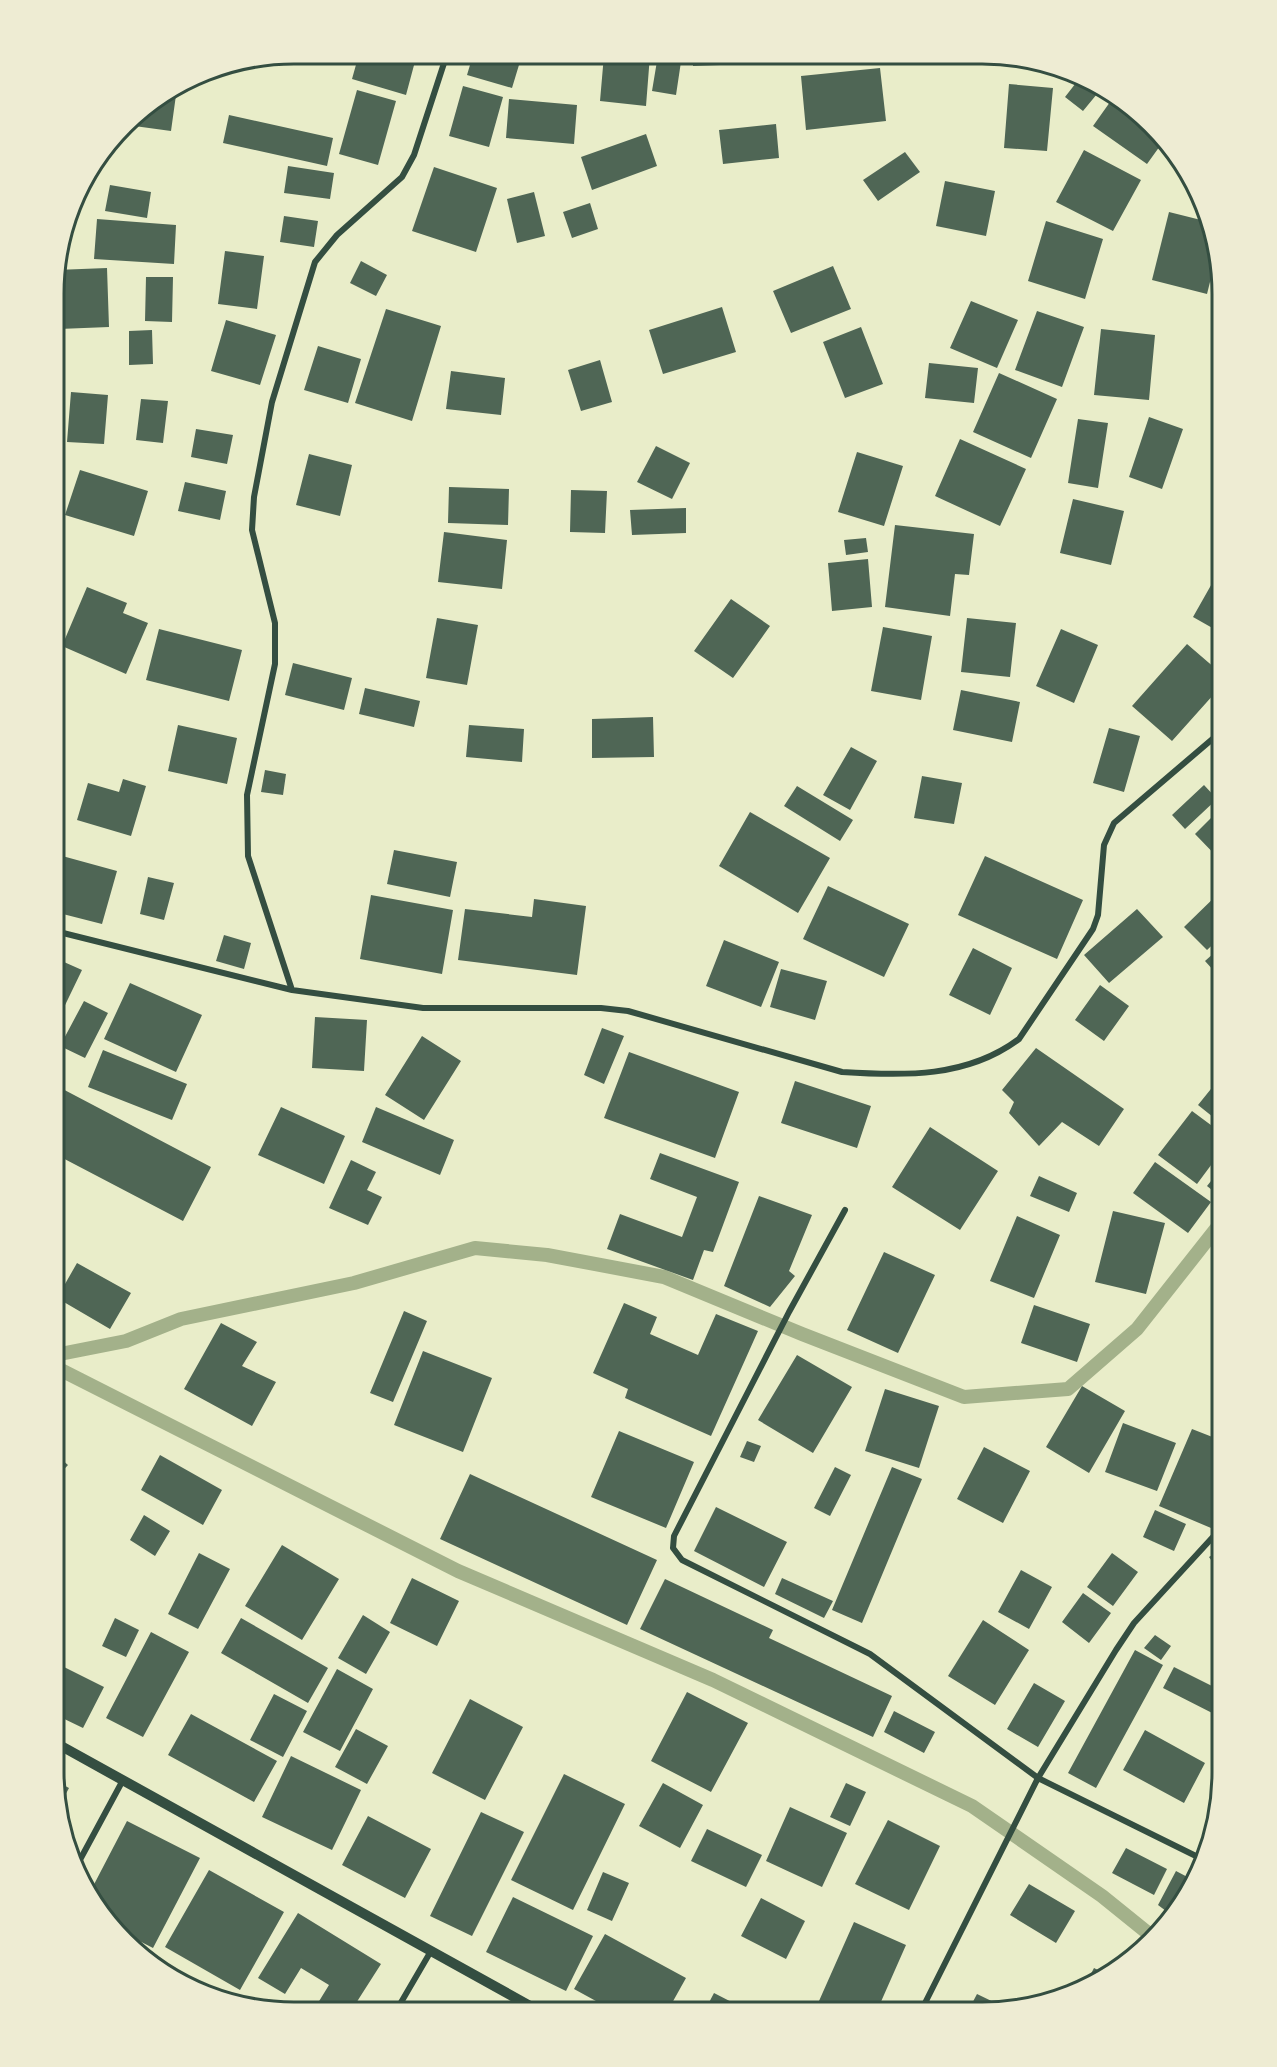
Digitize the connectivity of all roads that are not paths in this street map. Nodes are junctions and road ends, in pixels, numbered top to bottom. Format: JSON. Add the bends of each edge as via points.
{"nodes":[{"id":1,"x":444,"y":64,"type":"edge"},
{"id":2,"x":1212,"y":739,"type":"edge"},
{"id":3,"x":64,"y":933,"type":"edge"},
{"id":4,"x":292,"y":990,"type":"junction"},
{"id":5,"x":845,"y":1210,"type":"dead end"},
{"id":6,"x":1212,"y":1537,"type":"edge"},
{"id":7,"x":64,"y":1748,"type":"edge"},
{"id":8,"x":1038,"y":1778,"type":"junction"},
{"id":9,"x":123,"y":1780,"type":"junction"},
{"id":10,"x":1197,"y":1856,"type":"edge"},
{"id":11,"x":81,"y":1858,"type":"edge"},
{"id":12,"x":431,"y":1951,"type":"junction"},
{"id":13,"x":401,"y":2002,"type":"edge"},
{"id":14,"x":523,"y":2002,"type":"edge"},
{"id":15,"x":926,"y":2002,"type":"edge"}],
"edges":[{"from":1,"to":4,"type":"street","via":[[414,155],[402,177],[337,235],[315,262],[272,402],[254,497],[252,530],[275,622],[275,664],[247,795],[248,856]]},
{"from":2,"to":4,"type":"street","via":[[1114,823],[1104,845],[1094,929],[1019,1039],[1004,1051],[960,1068],[944,1072],[842,1072],[628,1011],[423,1008]]},
{"from":3,"to":4,"type":"street"},
{"from":5,"to":8,"type":"street","via":[[674,1536],[673,1548],[682,1560],[870,1654]]},
{"from":6,"to":8,"type":"street","via":[[1134,1623]]},
{"from":7,"to":9,"type":"street"},
{"from":8,"to":10,"type":"street"},
{"from":8,"to":15,"type":"street"},
{"from":9,"to":11,"type":"street"},
{"from":9,"to":12,"type":"street"},
{"from":12,"to":13,"type":"street"},
{"from":12,"to":14,"type":"street"}]}
